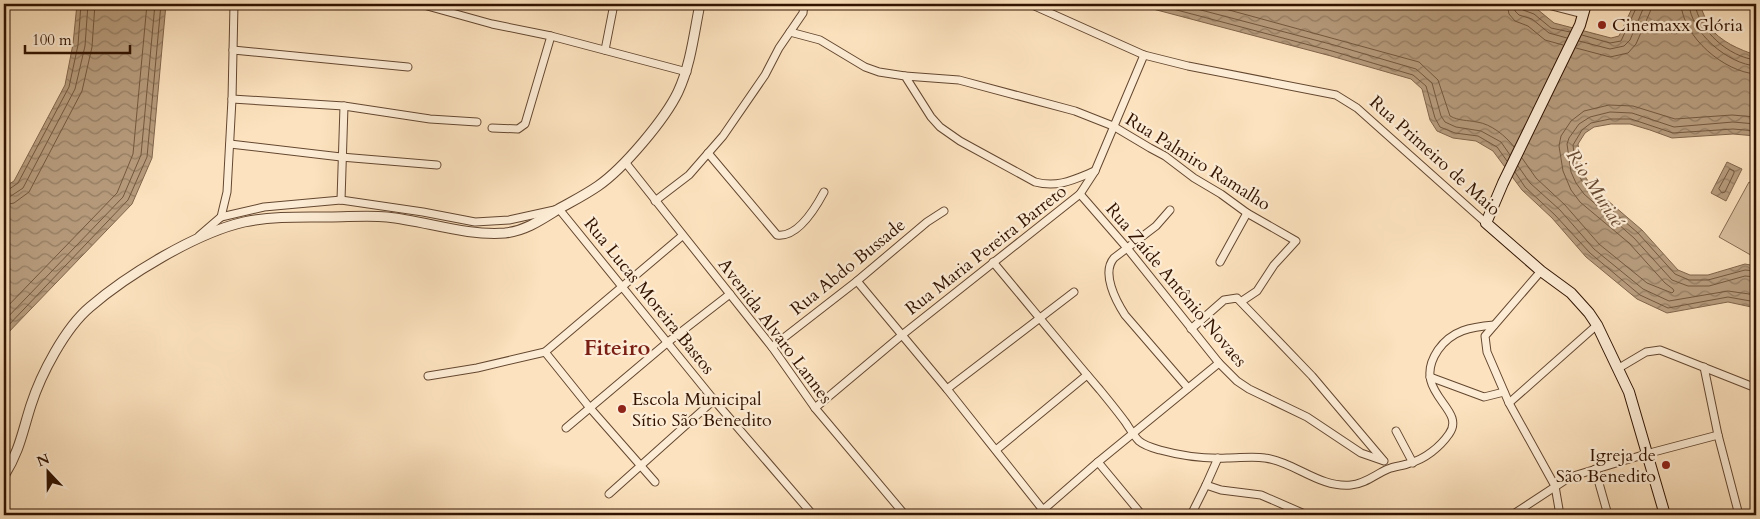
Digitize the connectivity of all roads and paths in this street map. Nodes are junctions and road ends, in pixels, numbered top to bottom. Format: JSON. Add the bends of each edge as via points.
{"nodes":[{"id":1,"x":234,"y":4,"type":"edge"},
{"id":2,"x":420,"y":4,"type":"edge"},
{"id":3,"x":614,"y":4,"type":"edge"},
{"id":4,"x":700,"y":4,"type":"edge"},
{"id":5,"x":804,"y":4,"type":"edge"},
{"id":6,"x":1030,"y":4,"type":"edge"},
{"id":7,"x":1548,"y":4,"type":"edge"},
{"id":8,"x":1585,"y":9,"type":"edge"},
{"id":9,"x":790,"y":32,"type":"junction"},
{"id":10,"x":551,"y":36,"type":"junction"},
{"id":11,"x":233,"y":50,"type":"junction"},
{"id":12,"x":605,"y":50,"type":"junction"},
{"id":13,"x":1144,"y":54,"type":"junction"},
{"id":14,"x":408,"y":67,"type":"dead end"},
{"id":15,"x":687,"y":72,"type":"junction"},
{"id":16,"x":905,"y":76,"type":"junction"},
{"id":17,"x":232,"y":99,"type":"junction"},
{"id":18,"x":344,"y":106,"type":"junction"},
{"id":19,"x":476,"y":122,"type":"dead end"},
{"id":20,"x":1113,"y":126,"type":"junction"},
{"id":21,"x":492,"y":128,"type":"dead end"},
{"id":22,"x":230,"y":144,"type":"junction"},
{"id":23,"x":708,"y":153,"type":"junction"},
{"id":24,"x":341,"y":157,"type":"junction"},
{"id":25,"x":625,"y":162,"type":"junction"},
{"id":26,"x":436,"y":165,"type":"dead end"},
{"id":27,"x":1095,"y":171,"type":"junction"},
{"id":28,"x":824,"y":192,"type":"dead end"},
{"id":29,"x":1080,"y":194,"type":"junction"},
{"id":30,"x":341,"y":200,"type":"junction"},
{"id":31,"x":655,"y":202,"type":"junction"},
{"id":32,"x":559,"y":209,"type":"junction"},
{"id":33,"x":1170,"y":210,"type":"dead end"},
{"id":34,"x":944,"y":211,"type":"dead end"},
{"id":35,"x":1247,"y":213,"type":"junction"},
{"id":36,"x":221,"y":217,"type":"junction"},
{"id":37,"x":1486,"y":223,"type":"junction"},
{"id":38,"x":682,"y":236,"type":"junction"},
{"id":39,"x":191,"y":243,"type":"junction"},
{"id":40,"x":1127,"y":248,"type":"junction"},
{"id":41,"x":993,"y":262,"type":"junction"},
{"id":42,"x":1220,"y":262,"type":"dead end"},
{"id":43,"x":1541,"y":271,"type":"junction"},
{"id":44,"x":857,"y":280,"type":"junction"},
{"id":45,"x":622,"y":288,"type":"junction"},
{"id":46,"x":1074,"y":292,"type":"dead end"},
{"id":47,"x":730,"y":294,"type":"junction"},
{"id":48,"x":1242,"y":301,"type":"junction"},
{"id":49,"x":1040,"y":318,"type":"junction"},
{"id":50,"x":1494,"y":325,"type":"junction"},
{"id":51,"x":1597,"y":325,"type":"junction"},
{"id":52,"x":1191,"y":329,"type":"junction"},
{"id":53,"x":902,"y":335,"type":"junction"},
{"id":54,"x":668,"y":342,"type":"junction"},
{"id":55,"x":772,"y":347,"type":"junction"},
{"id":56,"x":545,"y":352,"type":"junction"},
{"id":57,"x":1219,"y":363,"type":"junction"},
{"id":58,"x":1704,"y":367,"type":"junction"},
{"id":59,"x":1619,"y":368,"type":"junction"},
{"id":60,"x":1087,"y":375,"type":"junction"},
{"id":61,"x":428,"y":376,"type":"dead end"},
{"id":62,"x":1430,"y":377,"type":"junction"},
{"id":63,"x":1188,"y":388,"type":"junction"},
{"id":64,"x":1756,"y":388,"type":"edge"},
{"id":65,"x":947,"y":389,"type":"junction"},
{"id":66,"x":1504,"y":392,"type":"junction"},
{"id":67,"x":714,"y":400,"type":"junction"},
{"id":68,"x":1509,"y":403,"type":"junction"},
{"id":69,"x":590,"y":408,"type":"junction"},
{"id":70,"x":815,"y":408,"type":"junction"},
{"id":71,"x":566,"y":428,"type":"dead end"},
{"id":72,"x":1396,"y":431,"type":"dead end"},
{"id":73,"x":1133,"y":434,"type":"junction"},
{"id":74,"x":1718,"y":435,"type":"junction"},
{"id":75,"x":996,"y":450,"type":"junction"},
{"id":76,"x":1646,"y":454,"type":"junction"},
{"id":77,"x":1218,"y":458,"type":"junction"},
{"id":78,"x":1384,"y":461,"type":"junction"},
{"id":79,"x":1098,"y":462,"type":"junction"},
{"id":80,"x":1413,"y":463,"type":"junction"},
{"id":81,"x":641,"y":465,"type":"junction"},
{"id":82,"x":1390,"y":468,"type":"junction"},
{"id":83,"x":1595,"y":469,"type":"junction"},
{"id":84,"x":4,"y":476,"type":"edge"},
{"id":85,"x":655,"y":482,"type":"dead end"},
{"id":86,"x":1206,"y":485,"type":"junction"},
{"id":87,"x":1555,"y":486,"type":"junction"},
{"id":88,"x":609,"y":494,"type":"dead end"},
{"id":89,"x":1045,"y":512,"type":"edge"},
{"id":90,"x":813,"y":515,"type":"edge"},
{"id":91,"x":905,"y":515,"type":"edge"},
{"id":92,"x":1142,"y":515,"type":"edge"},
{"id":93,"x":1191,"y":515,"type":"edge"},
{"id":94,"x":1307,"y":515,"type":"edge"},
{"id":95,"x":1512,"y":515,"type":"edge"},
{"id":96,"x":1560,"y":515,"type":"edge"},
{"id":97,"x":1608,"y":515,"type":"edge"},
{"id":98,"x":1665,"y":515,"type":"edge"},
{"id":99,"x":1739,"y":515,"type":"edge"}],
"edges":[{"from":1,"to":11,"type":"street"},
{"from":2,"to":10,"type":"street"},
{"from":3,"to":12,"type":"street"},
{"from":4,"to":15,"type":"street"},
{"from":5,"to":9,"type":"street","via":[[803,13]]},
{"from":6,"to":13,"type":"street","name":"Rua Primeiro de Maio"},
{"from":7,"to":8,"type":"street"},
{"from":8,"to":37,"type":"main road"},
{"from":9,"to":16,"type":"street","name":"Rua Palmiro Ramalho","via":[[820,40],[865,67]]},
{"from":9,"to":23,"type":"street","via":[[748,101]]},
{"from":10,"to":12,"type":"street"},
{"from":10,"to":21,"type":"street","via":[[525,124],[518,129]]},
{"from":11,"to":14,"type":"street"},
{"from":11,"to":17,"type":"street"},
{"from":12,"to":15,"type":"street"},
{"from":13,"to":20,"type":"street","name":"Rua Maria Pereira Barreto"},
{"from":13,"to":37,"type":"street","name":"Rua Primeiro de Maio","via":[[1341,97]]},
{"from":15,"to":25,"type":"street","via":[[668,111]]},
{"from":16,"to":20,"type":"street","name":"Rua Palmiro Ramalho","via":[[959,80],[1075,111]]},
{"from":16,"to":27,"type":"street","via":[[940,127],[1035,182],[1056,185]]},
{"from":17,"to":18,"type":"street"},
{"from":17,"to":22,"type":"street"},
{"from":18,"to":19,"type":"street","via":[[430,119]]},
{"from":18,"to":24,"type":"street"},
{"from":20,"to":27,"type":"street","name":"Rua Maria Pereira Barreto"},
{"from":20,"to":35,"type":"street","name":"Rua Palmiro Ramalho","via":[[1165,156]]},
{"from":22,"to":24,"type":"street"},
{"from":22,"to":36,"type":"street","via":[[227,192]]},
{"from":23,"to":28,"type":"street","via":[[777,235],[783,236],[804,222]]},
{"from":23,"to":31,"type":"street","via":[[688,175]]},
{"from":24,"to":26,"type":"street"},
{"from":24,"to":30,"type":"street"},
{"from":25,"to":31,"type":"street","name":"Avenida Alvaro Lannes"},
{"from":25,"to":32,"type":"street","via":[[600,184]]},
{"from":27,"to":29,"type":"street","name":"Rua Maria Pereira Barreto"},
{"from":29,"to":40,"type":"street","name":"Rua Zaíde Antônio Novaes"},
{"from":29,"to":41,"type":"street","name":"Rua Maria Pereira Barreto"},
{"from":30,"to":32,"type":"street","via":[[475,222],[509,220]]},
{"from":30,"to":36,"type":"street","via":[[264,207]]},
{"from":31,"to":38,"type":"street","name":"Avenida Alvaro Lannes"},
{"from":32,"to":39,"type":"street","via":[[534,224],[506,233],[466,231],[387,217],[280,217],[244,222]]},
{"from":32,"to":45,"type":"street","name":"Rua Lucas Moreira Bastos"},
{"from":33,"to":40,"type":"street","via":[[1156,226]]},
{"from":34,"to":44,"type":"street","name":"Rua Abdo Bussade"},
{"from":35,"to":42,"type":"street"},
{"from":35,"to":48,"type":"street","name":"Rua Palmiro Ramalho","via":[[1296,241],[1274,265],[1257,291]]},
{"from":36,"to":39,"type":"street"},
{"from":37,"to":43,"type":"main road","name":"Rua Primeiro de Maio"},
{"from":38,"to":45,"type":"street"},
{"from":38,"to":47,"type":"street","name":"Avenida Alvaro Lannes"},
{"from":39,"to":84,"type":"street","via":[[140,270],[88,309],[72,327],[37,388],[20,446]]},
{"from":40,"to":52,"type":"street","name":"Rua Zaíde Antônio Novaes"},
{"from":40,"to":63,"type":"street","via":[[1109,266],[1110,280],[1119,305]]},
{"from":41,"to":49,"type":"street"},
{"from":41,"to":53,"type":"street","name":"Rua Maria Pereira Barreto"},
{"from":43,"to":50,"type":"street"},
{"from":43,"to":51,"type":"main road","name":"Rua Primeiro de Maio","via":[[1570,293]]},
{"from":44,"to":53,"type":"street"},
{"from":44,"to":55,"type":"street","name":"Rua Abdo Bussade"},
{"from":45,"to":54,"type":"street","name":"Rua Lucas Moreira Bastos"},
{"from":45,"to":56,"type":"street"},
{"from":46,"to":49,"type":"street"},
{"from":47,"to":54,"type":"street"},
{"from":47,"to":55,"type":"street","name":"Avenida Alvaro Lannes"},
{"from":48,"to":52,"type":"street","via":[[1237,298],[1224,300]]},
{"from":48,"to":78,"type":"street"},
{"from":49,"to":60,"type":"street"},
{"from":49,"to":65,"type":"street"},
{"from":50,"to":62,"type":"street","via":[[1460,331],[1445,340],[1432,358]]},
{"from":50,"to":66,"type":"street","via":[[1485,336],[1485,342]]},
{"from":51,"to":59,"type":"main road","name":"Rua Primeiro de Maio"},
{"from":51,"to":68,"type":"street"},
{"from":52,"to":57,"type":"street","name":"Rua Zaíde Antônio Novaes"},
{"from":53,"to":65,"type":"street"},
{"from":53,"to":70,"type":"street","name":"Rua Maria Pereira Barreto"},
{"from":54,"to":67,"type":"street","name":"Rua Lucas Moreira Bastos"},
{"from":54,"to":69,"type":"street"},
{"from":55,"to":70,"type":"street","name":"Avenida Alvaro Lannes"},
{"from":56,"to":61,"type":"street"},
{"from":56,"to":69,"type":"street"},
{"from":57,"to":63,"type":"street"},
{"from":57,"to":78,"type":"street","name":"Rua Zaíde Antônio Novaes","via":[[1249,389],[1296,410],[1361,453]]},
{"from":58,"to":59,"type":"street","via":[[1660,350],[1646,352]]},
{"from":58,"to":64,"type":"street"},
{"from":58,"to":74,"type":"street"},
{"from":59,"to":76,"type":"main road","name":"Rua Primeiro de Maio"},
{"from":60,"to":73,"type":"street"},
{"from":60,"to":75,"type":"street"},
{"from":62,"to":66,"type":"street","via":[[1484,397]]},
{"from":62,"to":80,"type":"street","via":[[1436,394],[1454,423],[1440,444]]},
{"from":63,"to":73,"type":"street"},
{"from":65,"to":75,"type":"street"},
{"from":66,"to":68,"type":"street"},
{"from":67,"to":81,"type":"street"},
{"from":67,"to":90,"type":"street","name":"Rua Lucas Moreira Bastos"},
{"from":68,"to":87,"type":"street"},
{"from":69,"to":71,"type":"street"},
{"from":69,"to":81,"type":"street"},
{"from":70,"to":91,"type":"street","name":"Avenida Alvaro Lannes"},
{"from":72,"to":80,"type":"street"},
{"from":73,"to":77,"type":"street","via":[[1146,445],[1177,455]]},
{"from":73,"to":79,"type":"street"},
{"from":74,"to":76,"type":"street"},
{"from":74,"to":99,"type":"street"},
{"from":75,"to":89,"type":"street"},
{"from":76,"to":83,"type":"street"},
{"from":76,"to":98,"type":"main road","name":"Rua Primeiro de Maio"},
{"from":77,"to":82,"type":"street","via":[[1279,461],[1343,486],[1362,482]]},
{"from":77,"to":86,"type":"street"},
{"from":78,"to":82,"type":"street"},
{"from":79,"to":89,"type":"street"},
{"from":79,"to":92,"type":"street"},
{"from":80,"to":82,"type":"street"},
{"from":81,"to":85,"type":"street"},
{"from":81,"to":88,"type":"street"},
{"from":83,"to":87,"type":"street"},
{"from":83,"to":97,"type":"street"},
{"from":86,"to":93,"type":"street"},
{"from":86,"to":94,"type":"street","via":[[1261,495]]},
{"from":87,"to":95,"type":"street"},
{"from":87,"to":96,"type":"street"}]}
